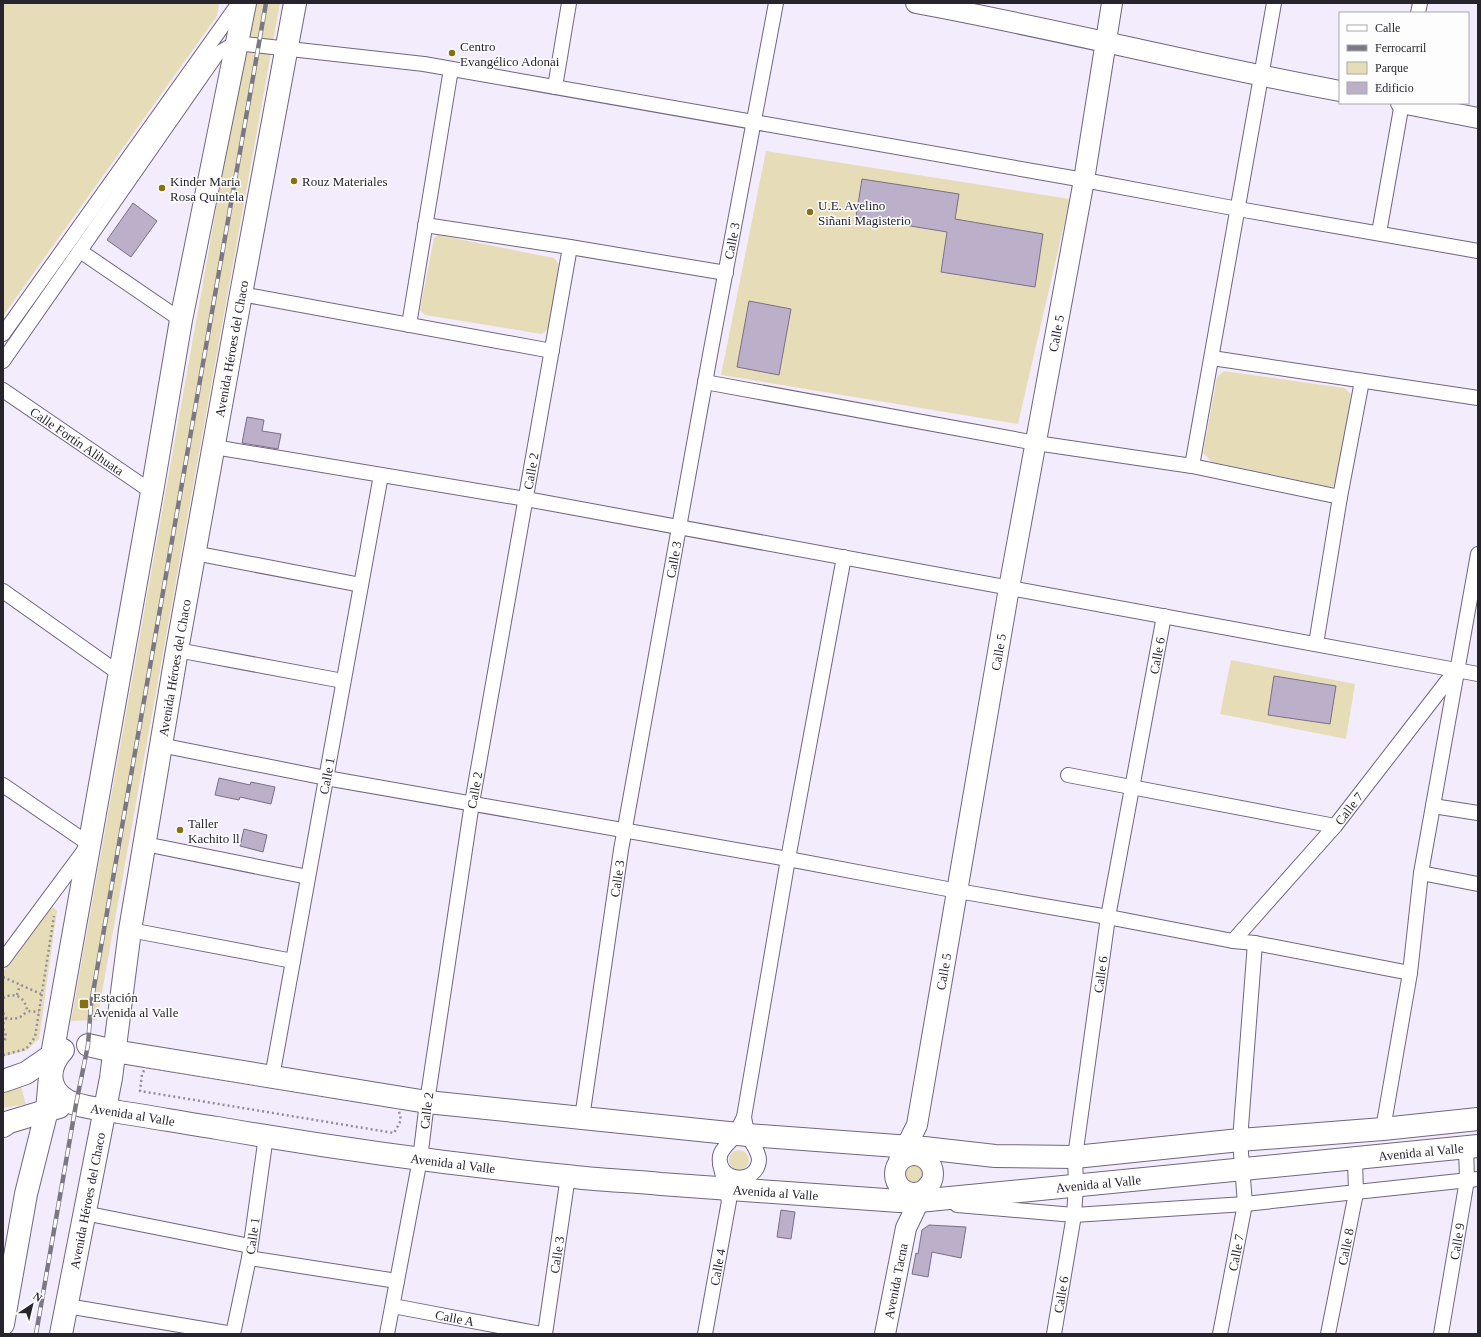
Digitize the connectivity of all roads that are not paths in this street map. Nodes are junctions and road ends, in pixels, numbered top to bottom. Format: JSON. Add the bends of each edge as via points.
{"nodes":[{"id":1,"x":239,"y":3,"type":"edge"},
{"id":2,"x":245,"y":3,"type":"edge"},
{"id":3,"x":295,"y":3,"type":"edge"},
{"id":4,"x":569,"y":3,"type":"edge"},
{"id":5,"x":776,"y":3,"type":"edge"},
{"id":6,"x":916,"y":3,"type":"edge"},
{"id":7,"x":1112,"y":3,"type":"edge"},
{"id":8,"x":1274,"y":3,"type":"edge"},
{"id":9,"x":968,"y":8,"type":"edge"},
{"id":10,"x":1106,"y":42,"type":"junction"},
{"id":11,"x":236,"y":43,"type":"junction"},
{"id":12,"x":288,"y":48,"type":"junction"},
{"id":13,"x":451,"y":69,"type":"junction"},
{"id":14,"x":1262,"y":77,"type":"junction"},
{"id":15,"x":556,"y":87,"type":"junction"},
{"id":16,"x":1339,"y":92,"type":"edge"},
{"id":17,"x":1402,"y":104,"type":"edge"},
{"id":18,"x":1407,"y":104,"type":"edge"},
{"id":19,"x":1478,"y":118,"type":"edge"},
{"id":20,"x":755,"y":122,"type":"junction"},
{"id":21,"x":1084,"y":180,"type":"junction"},
{"id":22,"x":1238,"y":209,"type":"junction"},
{"id":23,"x":425,"y":225,"type":"junction"},
{"id":24,"x":1379,"y":233,"type":"junction"},
{"id":25,"x":570,"y":247,"type":"junction"},
{"id":26,"x":80,"y":251,"type":"junction"},
{"id":27,"x":1478,"y":251,"type":"edge"},
{"id":28,"x":726,"y":273,"type":"junction"},
{"id":29,"x":241,"y":294,"type":"junction"},
{"id":30,"x":181,"y":320,"type":"junction"},
{"id":31,"x":409,"y":325,"type":"junction"},
{"id":32,"x":3,"y":334,"type":"edge"},
{"id":33,"x":552,"y":351,"type":"junction"},
{"id":34,"x":1212,"y":358,"type":"junction"},
{"id":35,"x":3,"y":361,"type":"edge"},
{"id":36,"x":1362,"y":381,"type":"junction"},
{"id":37,"x":705,"y":382,"type":"junction"},
{"id":38,"x":3,"y":390,"type":"edge"},
{"id":39,"x":1478,"y":398,"type":"edge"},
{"id":40,"x":1036,"y":444,"type":"junction"},
{"id":41,"x":214,"y":447,"type":"junction"},
{"id":42,"x":1192,"y":466,"type":"junction"},
{"id":43,"x":381,"y":474,"type":"junction"},
{"id":44,"x":152,"y":492,"type":"junction"},
{"id":45,"x":1340,"y":497,"type":"junction"},
{"id":46,"x":526,"y":499,"type":"junction"},
{"id":47,"x":679,"y":527,"type":"junction"},
{"id":48,"x":194,"y":553,"type":"junction"},
{"id":49,"x":1478,"y":554,"type":"edge"},
{"id":50,"x":844,"y":557,"type":"junction"},
{"id":51,"x":361,"y":585,"type":"junction"},
{"id":52,"x":1009,"y":588,"type":"junction"},
{"id":53,"x":3,"y":591,"type":"edge"},
{"id":54,"x":1164,"y":616,"type":"junction"},
{"id":55,"x":1316,"y":644,"type":"junction"},
{"id":56,"x":177,"y":650,"type":"junction"},
{"id":57,"x":1456,"y":670,"type":"junction"},
{"id":58,"x":120,"y":674,"type":"junction"},
{"id":59,"x":1478,"y":674,"type":"edge"},
{"id":60,"x":343,"y":681,"type":"junction"},
{"id":61,"x":160,"y":745,"type":"junction"},
{"id":62,"x":1068,"y":775,"type":"dead end"},
{"id":63,"x":326,"y":778,"type":"junction"},
{"id":64,"x":3,"y":785,"type":"edge"},
{"id":65,"x":1132,"y":787,"type":"junction"},
{"id":66,"x":472,"y":803,"type":"junction"},
{"id":67,"x":1433,"y":806,"type":"junction"},
{"id":68,"x":1478,"y":812,"type":"edge"},
{"id":69,"x":1336,"y":826,"type":"junction"},
{"id":70,"x":625,"y":831,"type":"junction"},
{"id":71,"x":89,"y":844,"type":"junction"},
{"id":72,"x":145,"y":844,"type":"junction"},
{"id":73,"x":788,"y":859,"type":"junction"},
{"id":74,"x":1421,"y":873,"type":"junction"},
{"id":75,"x":308,"y":877,"type":"junction"},
{"id":76,"x":1478,"y":884,"type":"edge"},
{"id":77,"x":958,"y":891,"type":"junction"},
{"id":78,"x":1108,"y":917,"type":"junction"},
{"id":79,"x":130,"y":930,"type":"junction"},
{"id":80,"x":1233,"y":941,"type":"junction"},
{"id":81,"x":1255,"y":944,"type":"junction"},
{"id":82,"x":3,"y":960,"type":"edge"},
{"id":83,"x":292,"y":961,"type":"junction"},
{"id":84,"x":1410,"y":973,"type":"junction"},
{"id":85,"x":88,"y":1045,"type":"junction"},
{"id":86,"x":114,"y":1051,"type":"junction"},
{"id":87,"x":55,"y":1060,"type":"junction"},
{"id":88,"x":272,"y":1077,"type":"junction"},
{"id":89,"x":111,"y":1078,"type":"junction"},
{"id":90,"x":3,"y":1081,"type":"edge"},
{"id":91,"x":427,"y":1102,"type":"junction"},
{"id":92,"x":76,"y":1104,"type":"junction"},
{"id":93,"x":104,"y":1109,"type":"junction"},
{"id":94,"x":47,"y":1110,"type":"junction"},
{"id":95,"x":582,"y":1118,"type":"junction"},
{"id":96,"x":1478,"y":1119,"type":"edge"},
{"id":97,"x":3,"y":1126,"type":"edge"},
{"id":98,"x":1383,"y":1129,"type":"junction"},
{"id":99,"x":742,"y":1134,"type":"junction"},
{"id":100,"x":266,"y":1136,"type":"junction"},
{"id":101,"x":1240,"y":1140,"type":"junction"},
{"id":102,"x":1472,"y":1147,"type":"edge"},
{"id":103,"x":1074,"y":1156,"type":"junction"},
{"id":104,"x":420,"y":1159,"type":"junction"},
{"id":105,"x":910,"y":1159,"type":"junction"},
{"id":106,"x":1355,"y":1159,"type":"junction"},
{"id":107,"x":720,"y":1164,"type":"junction"},
{"id":108,"x":1242,"y":1170,"type":"junction"},
{"id":109,"x":568,"y":1176,"type":"junction"},
{"id":110,"x":1472,"y":1180,"type":"edge"},
{"id":111,"x":1076,"y":1186,"type":"junction"},
{"id":112,"x":735,"y":1189,"type":"junction"},
{"id":113,"x":1356,"y":1193,"type":"junction"},
{"id":114,"x":916,"y":1196,"type":"junction"},
{"id":115,"x":1245,"y":1204,"type":"junction"},
{"id":116,"x":84,"y":1213,"type":"junction"},
{"id":117,"x":1074,"y":1215,"type":"junction"},
{"id":118,"x":250,"y":1252,"type":"junction"},
{"id":119,"x":397,"y":1281,"type":"junction"},
{"id":120,"x":66,"y":1306,"type":"junction"},
{"id":121,"x":393,"y":1306,"type":"junction"},
{"id":122,"x":3,"y":1324,"type":"edge"},
{"id":123,"x":61,"y":1334,"type":"edge"},
{"id":124,"x":234,"y":1334,"type":"edge"},
{"id":125,"x":387,"y":1334,"type":"edge"},
{"id":126,"x":541,"y":1334,"type":"edge"},
{"id":127,"x":545,"y":1334,"type":"edge"},
{"id":128,"x":705,"y":1334,"type":"edge"},
{"id":129,"x":885,"y":1334,"type":"edge"},
{"id":130,"x":1054,"y":1334,"type":"edge"},
{"id":131,"x":1220,"y":1334,"type":"edge"},
{"id":132,"x":1328,"y":1334,"type":"edge"},
{"id":133,"x":1441,"y":1334,"type":"edge"}],
"edges":[{"from":1,"to":32,"type":"street"},
{"from":2,"to":11,"type":"main road"},
{"from":3,"to":12,"type":"main road","name":"Avenida Héroes del Chaco"},
{"from":4,"to":15,"type":"street"},
{"from":5,"to":20,"type":"street","name":"Calle 3"},
{"from":6,"to":9,"type":"main road"},
{"from":7,"to":10,"type":"main road","name":"Calle 5"},
{"from":8,"to":14,"type":"street"},
{"from":9,"to":10,"type":"main road"},
{"from":10,"to":14,"type":"main road"},
{"from":10,"to":21,"type":"main road","name":"Calle 5"},
{"from":11,"to":12,"type":"street"},
{"from":11,"to":26,"type":"street","via":[[218,54]]},
{"from":11,"to":30,"type":"main road"},
{"from":12,"to":13,"type":"street"},
{"from":12,"to":29,"type":"main road","name":"Avenida Héroes del Chaco"},
{"from":13,"to":15,"type":"street"},
{"from":13,"to":23,"type":"street"},
{"from":14,"to":16,"type":"main road"},
{"from":14,"to":22,"type":"street"},
{"from":15,"to":20,"type":"street"},
{"from":17,"to":24,"type":"street"},
{"from":18,"to":19,"type":"main road"},
{"from":20,"to":21,"type":"street"},
{"from":20,"to":28,"type":"street","name":"Calle 3"},
{"from":21,"to":22,"type":"street"},
{"from":21,"to":40,"type":"main road","name":"Calle 5"},
{"from":22,"to":24,"type":"street"},
{"from":22,"to":34,"type":"street"},
{"from":23,"to":25,"type":"street"},
{"from":23,"to":31,"type":"street"},
{"from":24,"to":27,"type":"street"},
{"from":25,"to":28,"type":"street"},
{"from":25,"to":33,"type":"street","name":"Calle 2"},
{"from":26,"to":30,"type":"street"},
{"from":26,"to":35,"type":"street"},
{"from":28,"to":37,"type":"street","name":"Calle 3"},
{"from":29,"to":31,"type":"street"},
{"from":29,"to":41,"type":"main road","name":"Avenida Héroes del Chaco"},
{"from":30,"to":44,"type":"main road"},
{"from":31,"to":33,"type":"street"},
{"from":33,"to":46,"type":"street","name":"Calle 2"},
{"from":34,"to":36,"type":"street"},
{"from":34,"to":42,"type":"street"},
{"from":36,"to":39,"type":"street"},
{"from":36,"to":45,"type":"street"},
{"from":37,"to":40,"type":"street"},
{"from":37,"to":47,"type":"street","name":"Calle 3"},
{"from":38,"to":44,"type":"street","name":"Calle Fortín Alihuata"},
{"from":40,"to":42,"type":"street"},
{"from":40,"to":52,"type":"main road","name":"Calle 5"},
{"from":41,"to":43,"type":"street"},
{"from":41,"to":48,"type":"main road","name":"Avenida Héroes del Chaco"},
{"from":42,"to":45,"type":"street"},
{"from":43,"to":46,"type":"street"},
{"from":43,"to":51,"type":"street","name":"Calle 1"},
{"from":44,"to":58,"type":"main road"},
{"from":45,"to":55,"type":"street"},
{"from":46,"to":47,"type":"street"},
{"from":46,"to":66,"type":"street","name":"Calle 2"},
{"from":47,"to":50,"type":"street"},
{"from":47,"to":70,"type":"street","name":"Calle 3"},
{"from":48,"to":51,"type":"street"},
{"from":48,"to":56,"type":"main road","name":"Avenida Héroes del Chaco"},
{"from":49,"to":57,"type":"street"},
{"from":50,"to":52,"type":"street"},
{"from":50,"to":73,"type":"street"},
{"from":51,"to":60,"type":"street","name":"Calle 1"},
{"from":52,"to":54,"type":"street"},
{"from":52,"to":77,"type":"main road","name":"Calle 5"},
{"from":53,"to":58,"type":"street"},
{"from":54,"to":55,"type":"street"},
{"from":54,"to":65,"type":"street","name":"Calle 6"},
{"from":55,"to":57,"type":"street"},
{"from":56,"to":60,"type":"street"},
{"from":56,"to":61,"type":"main road","name":"Avenida Héroes del Chaco"},
{"from":57,"to":59,"type":"street"},
{"from":57,"to":67,"type":"street"},
{"from":57,"to":69,"type":"street","name":"Calle 7"},
{"from":58,"to":71,"type":"main road"},
{"from":60,"to":63,"type":"street","name":"Calle 1"},
{"from":61,"to":63,"type":"street"},
{"from":61,"to":72,"type":"main road","name":"Avenida Héroes del Chaco"},
{"from":62,"to":65,"type":"street"},
{"from":63,"to":66,"type":"street"},
{"from":63,"to":75,"type":"street","name":"Calle 1"},
{"from":64,"to":71,"type":"street"},
{"from":65,"to":69,"type":"street"},
{"from":65,"to":78,"type":"street","name":"Calle 6"},
{"from":66,"to":70,"type":"street"},
{"from":66,"to":91,"type":"street","name":"Calle 2"},
{"from":67,"to":68,"type":"street"},
{"from":67,"to":74,"type":"street"},
{"from":69,"to":80,"type":"street","name":"Calle 7"},
{"from":70,"to":73,"type":"street"},
{"from":70,"to":95,"type":"street","name":"Calle 3"},
{"from":71,"to":82,"type":"street"},
{"from":71,"to":87,"type":"main road"},
{"from":72,"to":75,"type":"street"},
{"from":72,"to":79,"type":"main road","name":"Avenida Héroes del Chaco"},
{"from":73,"to":77,"type":"street"},
{"from":73,"to":99,"type":"street"},
{"from":74,"to":76,"type":"street"},
{"from":74,"to":84,"type":"street"},
{"from":75,"to":83,"type":"street","name":"Calle 1"},
{"from":77,"to":78,"type":"street"},
{"from":77,"to":105,"type":"main road","name":"Calle 5"},
{"from":78,"to":80,"type":"street"},
{"from":78,"to":103,"type":"street","name":"Calle 6"},
{"from":79,"to":83,"type":"street"},
{"from":79,"to":86,"type":"main road","name":"Avenida Héroes del Chaco"},
{"from":80,"to":81,"type":"street"},
{"from":81,"to":84,"type":"street"},
{"from":81,"to":101,"type":"street","name":"Calle 7"},
{"from":83,"to":88,"type":"street","name":"Calle 1"},
{"from":84,"to":98,"type":"street"},
{"from":85,"to":86,"type":"main road","name":"Avenida al Valle"},
{"from":85,"to":87,"type":"main road","via":[[71,1046]]},
{"from":85,"to":89,"type":"main road","via":[[103,1054],[109,1065]]},
{"from":86,"to":88,"type":"main road","name":"Avenida al Valle"},
{"from":86,"to":89,"type":"main road","name":"Avenida Héroes del Chaco"},
{"from":87,"to":90,"type":"main road"},
{"from":87,"to":92,"type":"main road","via":[[52,1082],[58,1093]]},
{"from":87,"to":94,"type":"main road"},
{"from":88,"to":91,"type":"main road","name":"Avenida al Valle"},
{"from":89,"to":92,"type":"main road","via":[[108,1087],[99,1098],[86,1104]]},
{"from":89,"to":93,"type":"main road","name":"Avenida Héroes del Chaco"},
{"from":91,"to":95,"type":"main road","name":"Avenida al Valle"},
{"from":91,"to":104,"type":"street","name":"Calle 2"},
{"from":92,"to":93,"type":"main road","name":"Avenida al Valle"},
{"from":92,"to":94,"type":"main road"},
{"from":93,"to":100,"type":"main road","name":"Avenida al Valle"},
{"from":93,"to":116,"type":"main road","name":"Avenida Héroes del Chaco"},
{"from":94,"to":97,"type":"main road"},
{"from":94,"to":122,"type":"main road","via":[[26,1194]]},
{"from":95,"to":99,"type":"main road","name":"Avenida al Valle"},
{"from":96,"to":98,"type":"main road","name":"Avenida al Valle"},
{"from":98,"to":101,"type":"main road","name":"Avenida al Valle"},
{"from":99,"to":105,"type":"main road","name":"Avenida al Valle"},
{"from":99,"to":107,"type":"street","via":[[722,1151]]},
{"from":99,"to":112,"type":"street","via":[[758,1155],[759,1161],[754,1172]]},
{"from":100,"to":104,"type":"main road","name":"Avenida al Valle"},
{"from":100,"to":118,"type":"street","name":"Calle 1"},
{"from":101,"to":103,"type":"main road","name":"Avenida al Valle"},
{"from":101,"to":108,"type":"street","name":"Calle 7"},
{"from":102,"to":106,"type":"main road","name":"Avenida al Valle"},
{"from":102,"to":110,"type":"street","name":"Calle 9"},
{"from":103,"to":105,"type":"main road","name":"Avenida al Valle"},
{"from":103,"to":111,"type":"street","name":"Calle 6"},
{"from":104,"to":109,"type":"main road","name":"Avenida al Valle"},
{"from":104,"to":119,"type":"street","name":"Calle 2"},
{"from":105,"to":114,"type":"main road","name":"Avenida Tacna"},
{"from":105,"to":114,"type":"main road","via":[[901,1188],[907,1192],[918,1193]]},
{"from":105,"to":114,"type":"main road","via":[[933,1170],[932,1182]]},
{"from":106,"to":108,"type":"main road","name":"Avenida al Valle"},
{"from":106,"to":113,"type":"street","name":"Calle 8"},
{"from":107,"to":112,"type":"street","name":"Calle 4"},
{"from":107,"to":112,"type":"street","via":[[732,1177],[738,1178]]},
{"from":108,"to":111,"type":"main road","name":"Avenida al Valle"},
{"from":108,"to":115,"type":"street","name":"Calle 7"},
{"from":109,"to":112,"type":"main road","name":"Avenida al Valle"},
{"from":109,"to":127,"type":"street","name":"Calle 3"},
{"from":110,"to":113,"type":"street"},
{"from":110,"to":133,"type":"street","name":"Calle 9"},
{"from":111,"to":114,"type":"main road","name":"Avenida al Valle"},
{"from":111,"to":117,"type":"street","name":"Calle 6"},
{"from":112,"to":114,"type":"main road","name":"Avenida al Valle"},
{"from":112,"to":128,"type":"street","name":"Calle 4"},
{"from":113,"to":115,"type":"street"},
{"from":113,"to":132,"type":"street","name":"Calle 8"},
{"from":114,"to":117,"type":"street"},
{"from":114,"to":129,"type":"main road","name":"Avenida Tacna","via":[[906,1228]]},
{"from":115,"to":117,"type":"street"},
{"from":115,"to":131,"type":"street","name":"Calle 7"},
{"from":116,"to":118,"type":"street"},
{"from":116,"to":120,"type":"main road","name":"Avenida Héroes del Chaco"},
{"from":117,"to":130,"type":"street","name":"Calle 6"},
{"from":118,"to":119,"type":"street"},
{"from":118,"to":124,"type":"street","name":"Calle 1"},
{"from":119,"to":121,"type":"street","name":"Calle 2"},
{"from":120,"to":123,"type":"main road","name":"Avenida Héroes del Chaco"},
{"from":120,"to":124,"type":"street"},
{"from":121,"to":125,"type":"street","name":"Calle 2"},
{"from":121,"to":126,"type":"street","name":"Calle A"}]}
